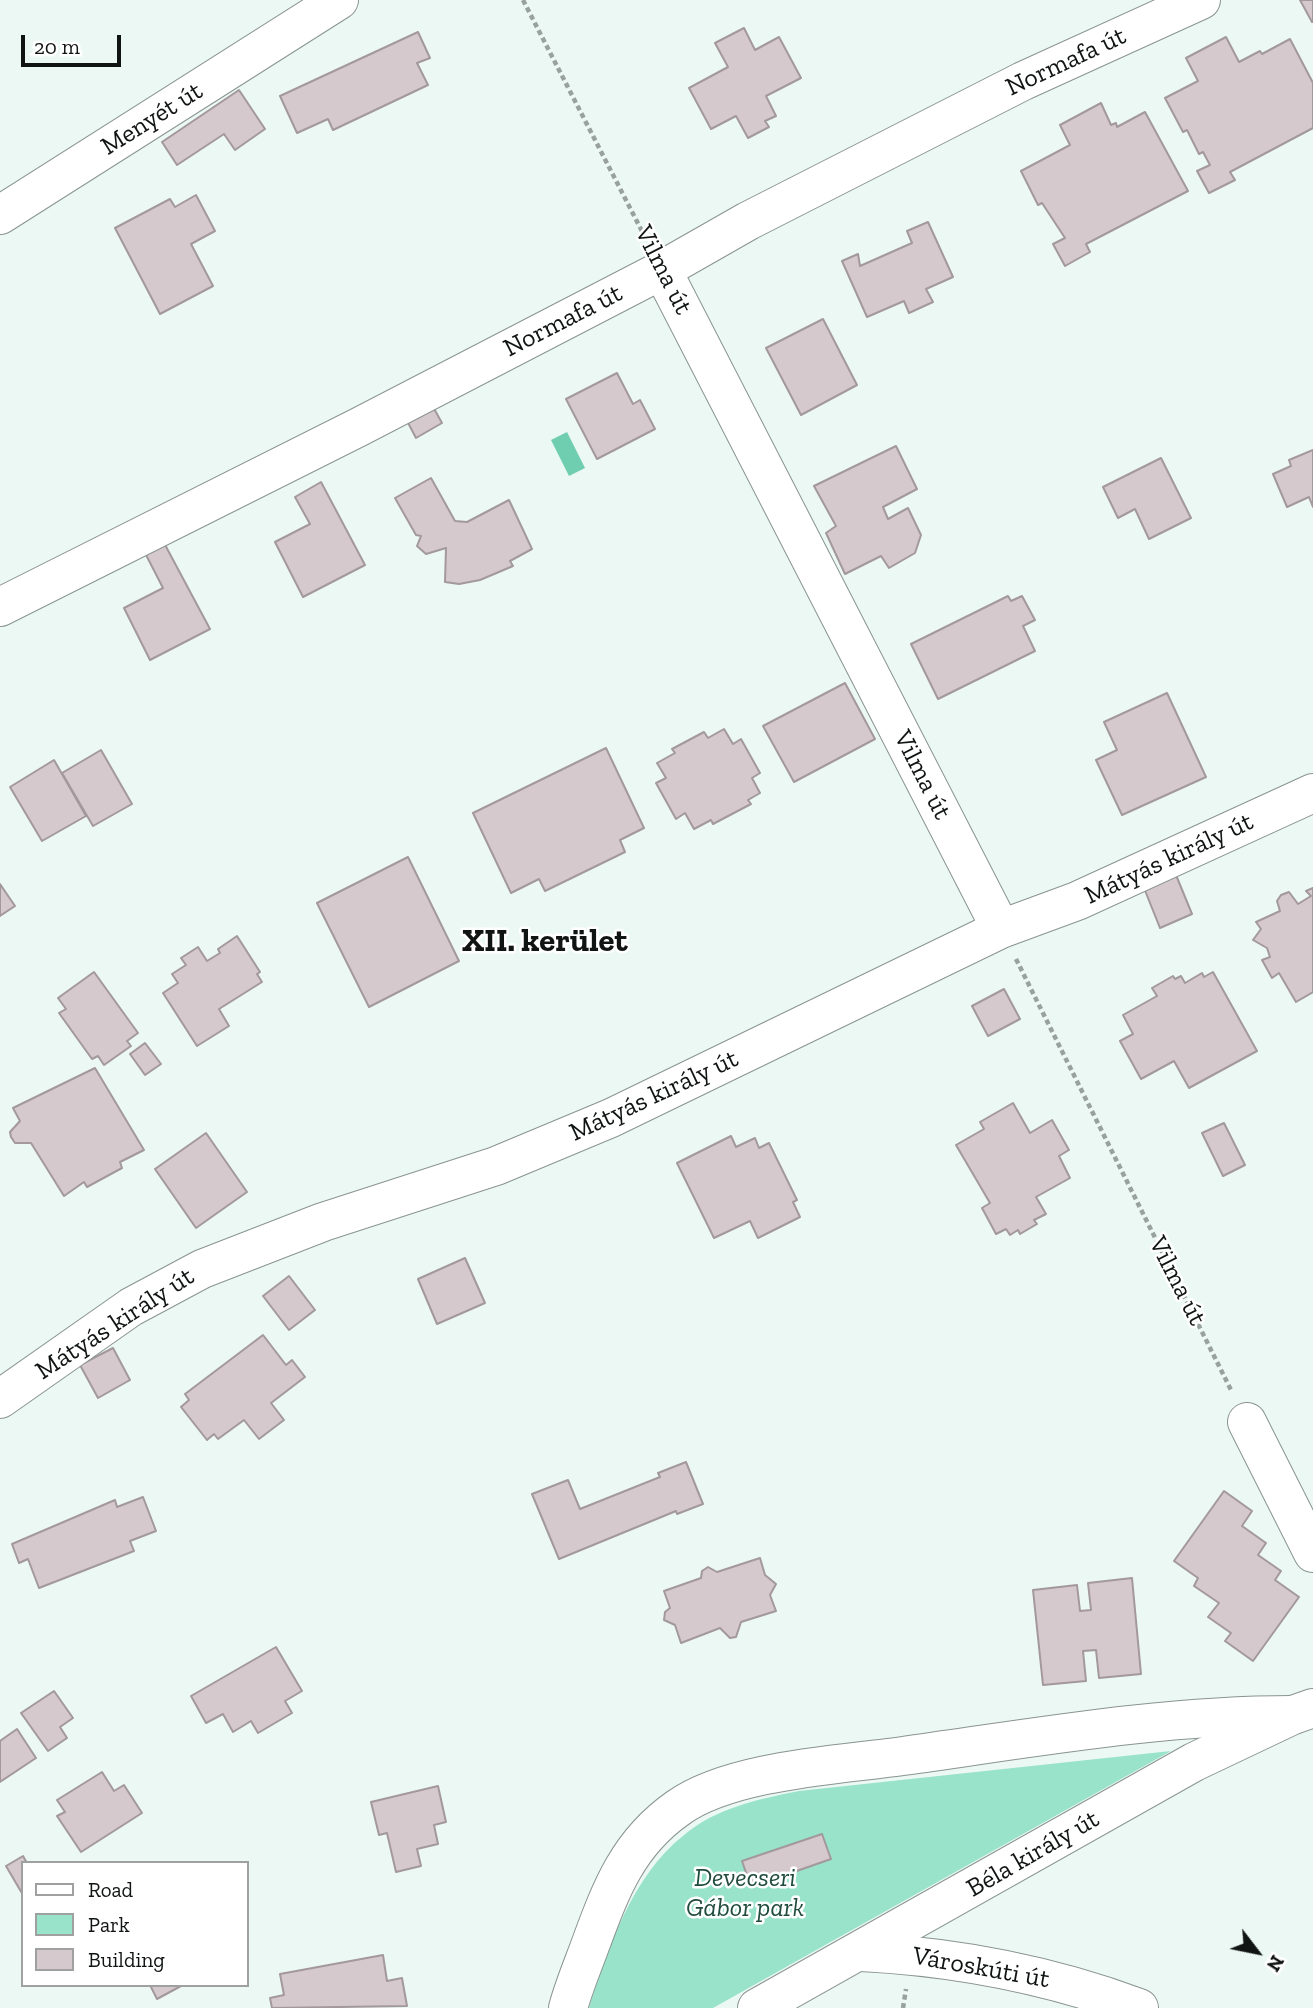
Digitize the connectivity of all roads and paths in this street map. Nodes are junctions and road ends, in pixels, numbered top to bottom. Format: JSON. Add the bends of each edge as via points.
{"nodes":[{"id":1,"x":339,"y":0,"type":"edge"},
{"id":2,"x":523,"y":0,"type":"edge"},
{"id":3,"x":1201,"y":0,"type":"edge"},
{"id":4,"x":0,"y":215,"type":"edge"},
{"id":5,"x":662,"y":270,"type":"junction"},
{"id":6,"x":0,"y":607,"type":"edge"},
{"id":7,"x":1313,"y":793,"type":"edge"},
{"id":8,"x":1001,"y":929,"type":"junction"},
{"id":9,"x":0,"y":1399,"type":"edge"},
{"id":10,"x":1247,"y":1422,"type":"joint"},
{"id":11,"x":1313,"y":1553,"type":"edge"},
{"id":12,"x":1303,"y":1711,"type":"edge"},
{"id":13,"x":861,"y":1952,"type":"junction"},
{"id":14,"x":568,"y":2008,"type":"edge"},
{"id":15,"x":757,"y":2008,"type":"edge"},
{"id":16,"x":1139,"y":2008,"type":"edge"}],
"edges":[{"from":1,"to":4,"type":"street","name":"Menyét út"},
{"from":2,"to":5,"type":"path","name":"Vilma út"},
{"from":3,"to":5,"type":"street","name":"Normafa út","via":[[1011,87]]},
{"from":5,"to":6,"type":"street","name":"Normafa út"},
{"from":5,"to":8,"type":"street","name":"Vilma út"},
{"from":7,"to":8,"type":"street","name":"Mátyás király út","via":[[1077,901]]},
{"from":8,"to":9,"type":"street","name":"Mátyás király út","via":[[611,1118],[496,1166],[323,1222],[202,1269],[131,1307]]},
{"from":8,"to":10,"type":"path","name":"Vilma út"},
{"from":10,"to":11,"type":"street"},
{"from":12,"to":13,"type":"street","name":"Béla király út","via":[[1194,1762]]},
{"from":12,"to":14,"type":"street","via":[[1212,1715],[799,1770],[705,1793],[659,1822],[614,1881]]},
{"from":13,"to":15,"type":"street","name":"Béla király út"},
{"from":13,"to":16,"type":"street","name":"Városkúti út","via":[[914,1955],[1049,1977]]}]}
